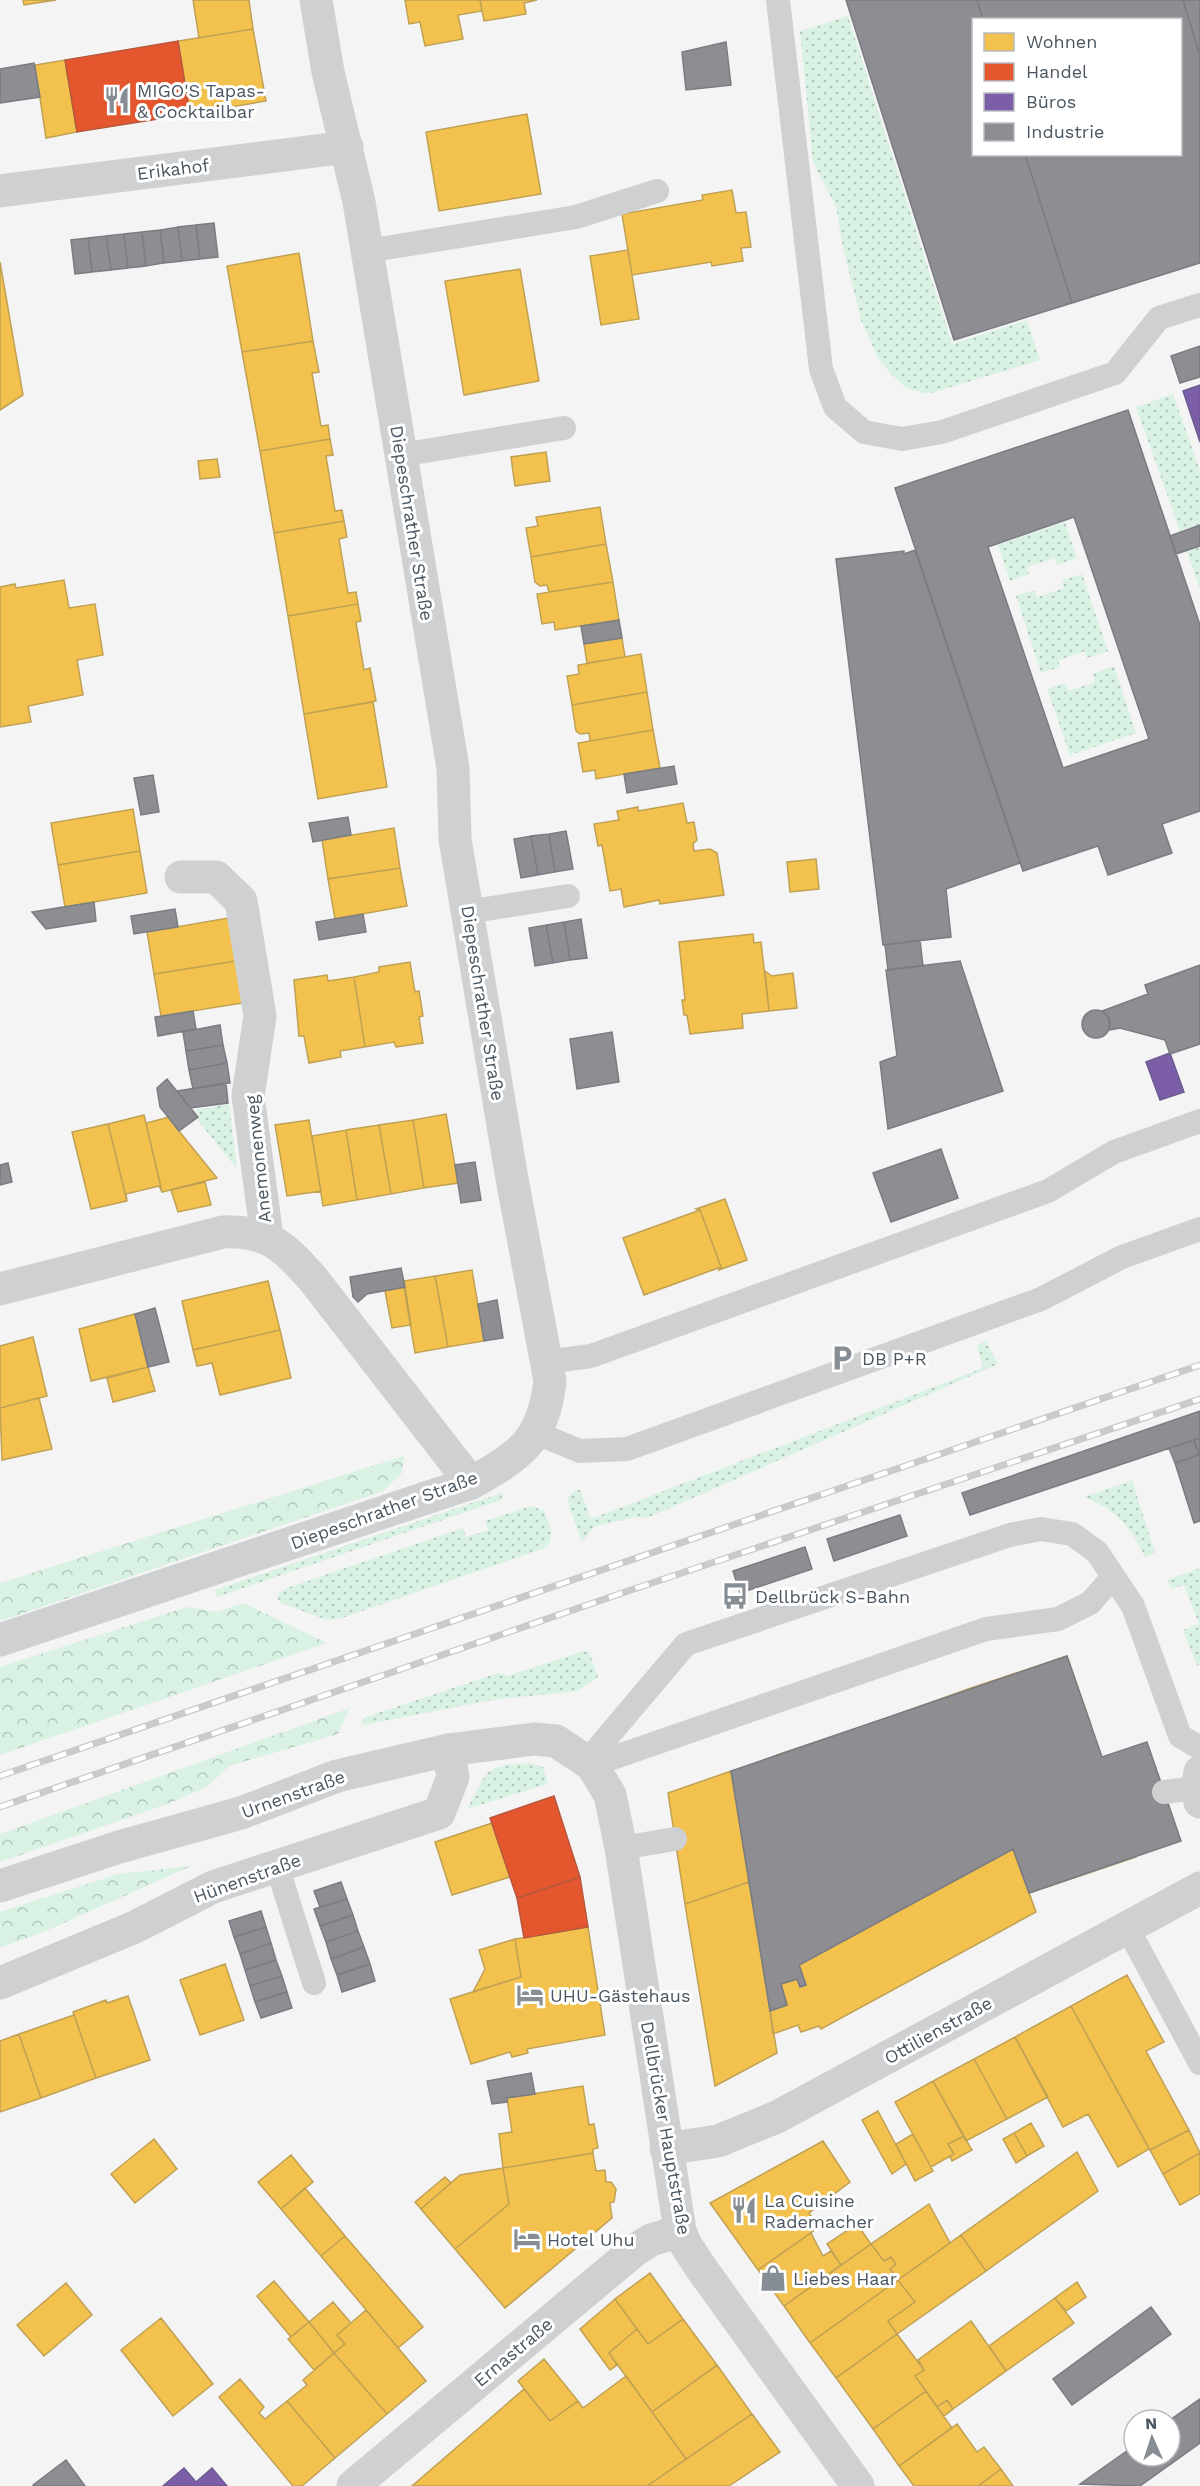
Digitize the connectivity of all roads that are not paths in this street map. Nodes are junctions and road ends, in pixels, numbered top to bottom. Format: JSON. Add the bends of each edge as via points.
{"nodes":[{"id":1,"x":316,"y":0,"type":"edge"},
{"id":2,"x":778,"y":0,"type":"edge"},
{"id":3,"x":347,"y":147,"type":"junction"},
{"id":4,"x":0,"y":191,"type":"edge"},
{"id":5,"x":657,"y":191,"type":"dead end"},
{"id":6,"x":367,"y":251,"type":"junction"},
{"id":7,"x":1200,"y":305,"type":"edge"},
{"id":8,"x":564,"y":428,"type":"dead end"},
{"id":9,"x":401,"y":455,"type":"junction"},
{"id":10,"x":181,"y":877,"type":"dead end"},
{"id":11,"x":568,"y":896,"type":"dead end"},
{"id":12,"x":467,"y":912,"type":"junction"},
{"id":13,"x":1200,"y":1121,"type":"edge"},
{"id":14,"x":1200,"y":1229,"type":"edge"},
{"id":15,"x":267,"y":1237,"type":"junction"},
{"id":16,"x":0,"y":1289,"type":"edge"},
{"id":17,"x":546,"y":1362,"type":"junction"},
{"id":18,"x":536,"y":1433,"type":"junction"},
{"id":19,"x":471,"y":1483,"type":"junction"},
{"id":20,"x":1113,"y":1577,"type":"junction"},
{"id":21,"x":0,"y":1640,"type":"edge"},
{"id":22,"x":1200,"y":1748,"type":"edge"},
{"id":23,"x":448,"y":1750,"type":"junction"},
{"id":24,"x":590,"y":1763,"type":"junction"},
{"id":25,"x":1199,"y":1787,"type":"edge"},
{"id":26,"x":1164,"y":1792,"type":"dead end"},
{"id":27,"x":675,"y":1839,"type":"dead end"},
{"id":28,"x":621,"y":1848,"type":"junction"},
{"id":29,"x":277,"y":1866,"type":"junction"},
{"id":30,"x":0,"y":1886,"type":"edge"},
{"id":31,"x":1200,"y":1888,"type":"edge"},
{"id":32,"x":1127,"y":1927,"type":"junction"},
{"id":33,"x":0,"y":1983,"type":"edge"},
{"id":34,"x":314,"y":1983,"type":"dead end"},
{"id":35,"x":1200,"y":2063,"type":"edge"},
{"id":36,"x":666,"y":2149,"type":"junction"},
{"id":37,"x":680,"y":2231,"type":"junction"},
{"id":38,"x":353,"y":2486,"type":"edge"},
{"id":39,"x":858,"y":2486,"type":"edge"}],
"edges":[{"from":1,"to":3,"type":"street","name":"Diepeschrather Straße","via":[[328,72]]},
{"from":2,"to":7,"type":"lane","via":[[821,369],[834,407],[864,432],[902,439],[942,432],[1115,373],[1159,318]]},
{"from":3,"to":4,"type":"street","name":"Erikahof"},
{"from":3,"to":6,"type":"street","name":"Diepeschrather Straße"},
{"from":5,"to":6,"type":"lane","via":[[576,217]]},
{"from":6,"to":9,"type":"street","name":"Diepeschrather Straße"},
{"from":8,"to":9,"type":"lane"},
{"from":9,"to":12,"type":"street","name":"Diepeschrather Straße","via":[[453,768],[455,839]]},
{"from":10,"to":15,"type":"street","name":"Anemonenweg","via":[[216,877],[241,902],[260,1016],[249,1096]]},
{"from":11,"to":12,"type":"lane"},
{"from":12,"to":17,"type":"street","name":"Diepeschrather Straße"},
{"from":13,"to":17,"type":"lane","via":[[1114,1152],[1048,1191],[591,1356]]},
{"from":14,"to":18,"type":"lane","via":[[1122,1257],[1041,1299],[627,1449],[580,1451]]},
{"from":15,"to":16,"type":"street","name":"Anemonenweg","via":[[246,1231],[223,1232]]},
{"from":15,"to":19,"type":"street","name":"Anemonenweg","via":[[286,1250],[313,1280]]},
{"from":17,"to":18,"type":"street","name":"Diepeschrather Straße","via":[[550,1381],[547,1408]]},
{"from":18,"to":19,"type":"street","name":"Diepeschrather Straße","via":[[514,1458]]},
{"from":19,"to":21,"type":"street","name":"Diepeschrather Straße"},
{"from":20,"to":22,"type":"lane","via":[[1133,1606],[1180,1736]]},
{"from":20,"to":24,"type":"lane","via":[[1090,1603],[1058,1619],[986,1629]]},
{"from":20,"to":24,"type":"lane","via":[[1096,1552],[1072,1534],[1041,1529],[1010,1534],[686,1644]]},
{"from":23,"to":24,"type":"street","name":"Urnenstraße","via":[[534,1739],[556,1741]]},
{"from":23,"to":29,"type":"street","name":"Hünenstraße","via":[[453,1777],[439,1813]]},
{"from":23,"to":30,"type":"street","name":"Urnenstraße","via":[[337,1776],[241,1813]]},
{"from":24,"to":28,"type":"street","name":"Dellbrücker Hauptstraße","via":[[610,1795]]},
{"from":25,"to":26,"type":"lane"},
{"from":27,"to":28,"type":"lane"},
{"from":28,"to":36,"type":"street","name":"Dellbrücker Hauptstraße"},
{"from":29,"to":33,"type":"street","name":"Hünenstraße","via":[[213,1887],[135,1927]]},
{"from":29,"to":34,"type":"lane"},
{"from":31,"to":32,"type":"street","name":"Ottilienstraße"},
{"from":32,"to":35,"type":"lane"},
{"from":32,"to":36,"type":"street","name":"Ottilienstraße","via":[[777,2117],[718,2141]]},
{"from":36,"to":37,"type":"street","name":"Dellbrücker Hauptstraße"},
{"from":37,"to":38,"type":"street","name":"Ernastraße","via":[[635,2250]]},
{"from":37,"to":39,"type":"street","name":"Dellbrücker Hauptstraße","via":[[701,2268]]}]}
